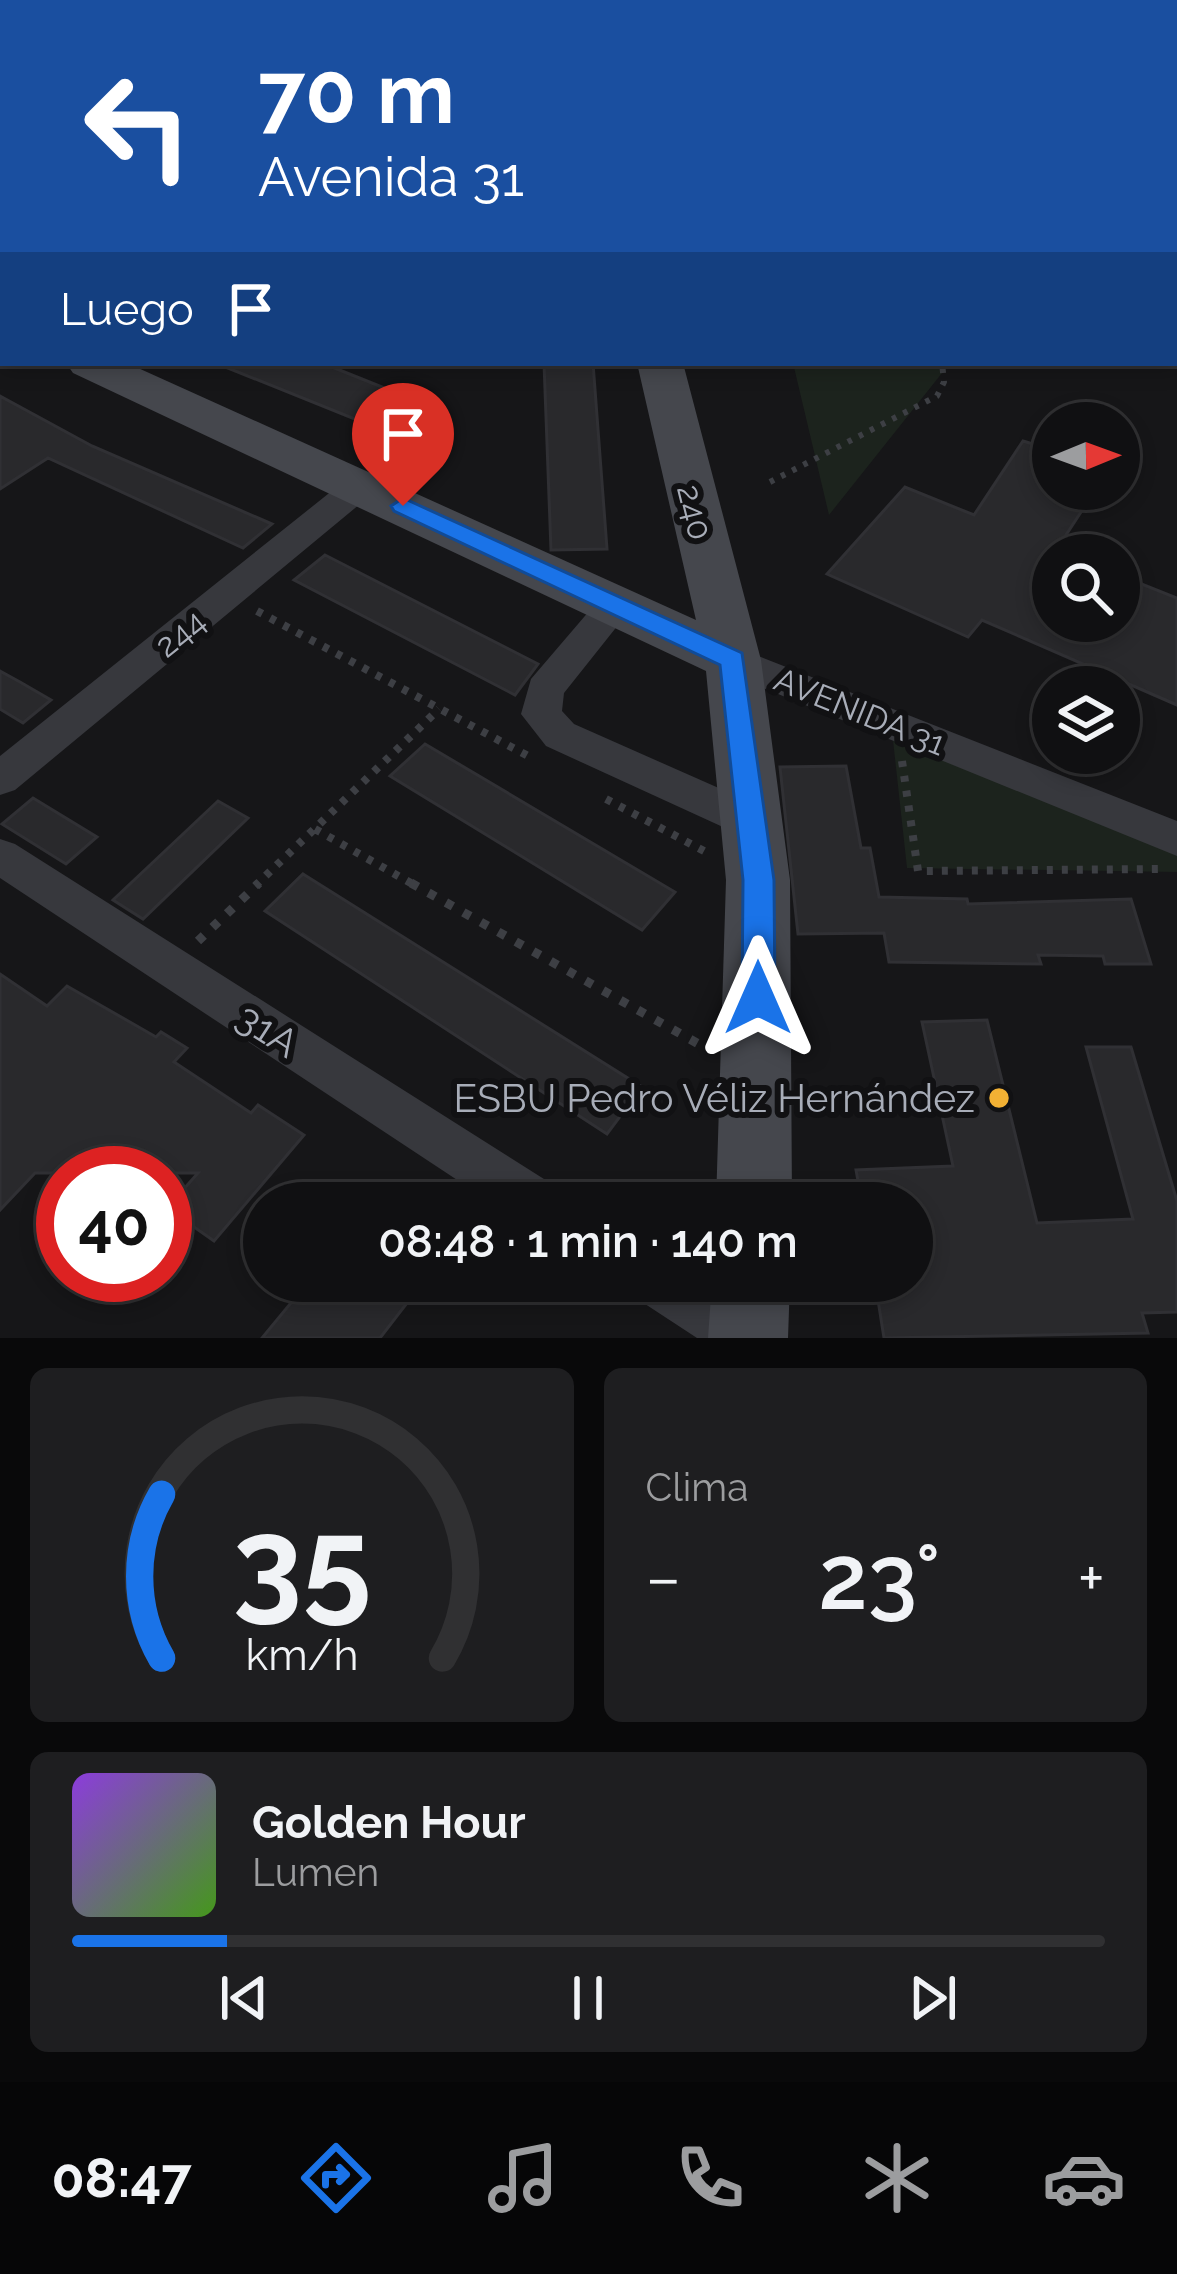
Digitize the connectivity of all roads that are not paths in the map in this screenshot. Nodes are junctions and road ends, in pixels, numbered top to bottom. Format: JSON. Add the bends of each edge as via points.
{"nodes":[{"id":1,"x":95,"y":366,"type":"edge"},
{"id":2,"x":661,"y":366,"type":"edge"},
{"id":3,"x":360,"y":486,"type":"junction"},
{"id":4,"x":615,"y":604,"type":"junction"},
{"id":5,"x":733,"y":660,"type":"junction"},
{"id":6,"x":0,"y":779,"type":"edge"},
{"id":7,"x":1177,"y":838,"type":"edge"},
{"id":8,"x":755,"y":851,"type":"junction"},
{"id":9,"x":0,"y":856,"type":"edge"},
{"id":10,"x":504,"y":1182,"type":"edge"},
{"id":11,"x":755,"y":1182,"type":"edge"},
{"id":12,"x":691,"y":1302,"type":"edge"},
{"id":13,"x":750,"y":1302,"type":"edge"},
{"id":14,"x":747,"y":1338,"type":"edge"}],
"edges":[{"from":1,"to":3,"type":"street","name":"AVENIDA 31"},
{"from":2,"to":5,"type":"street","name":"240"},
{"from":3,"to":4,"type":"street","name":"AVENIDA 31"},
{"from":3,"to":6,"type":"street","name":"244"},
{"from":4,"to":5,"type":"street","name":"AVENIDA 31"},
{"from":4,"to":8,"type":"street","via":[[544,689],[541,714],[560,735]]},
{"from":5,"to":7,"type":"street","name":"AVENIDA 31"},
{"from":5,"to":8,"type":"street","name":"240"},
{"from":8,"to":11,"type":"street","name":"240"},
{"from":9,"to":10,"type":"street","name":"31A"},
{"from":12,"to":14,"type":"street"},
{"from":13,"to":14,"type":"street"}]}
